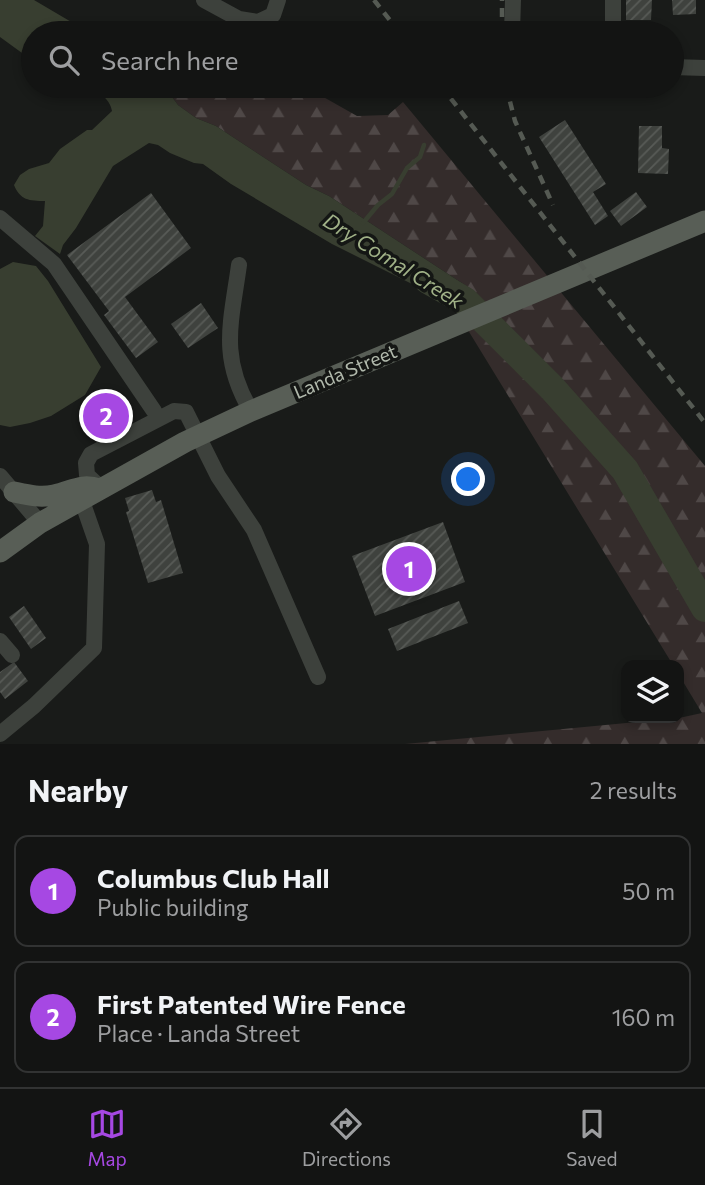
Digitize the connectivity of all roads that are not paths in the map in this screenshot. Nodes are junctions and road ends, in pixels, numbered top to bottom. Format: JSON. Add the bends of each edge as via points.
{"nodes":[{"id":1,"x":204,"y":0,"type":"edge"},
{"id":2,"x":278,"y":0,"type":"edge"},
{"id":3,"x":513,"y":0,"type":"edge"},
{"id":4,"x":614,"y":0,"type":"edge"},
{"id":5,"x":252,"y":21,"type":"edge"},
{"id":6,"x":260,"y":21,"type":"edge"},
{"id":7,"x":512,"y":21,"type":"edge"},
{"id":8,"x":613,"y":21,"type":"edge"},
{"id":9,"x":684,"y":67,"type":"edge"},
{"id":10,"x":705,"y":68,"type":"edge"},
{"id":11,"x":0,"y":218,"type":"edge"},
{"id":12,"x":705,"y":221,"type":"edge"},
{"id":13,"x":239,"y":265,"type":"dead end"},
{"id":14,"x":154,"y":411,"type":"dead end"},
{"id":15,"x":251,"y":411,"type":"junction"},
{"id":16,"x":199,"y":435,"type":"junction"},
{"id":17,"x":7,"y":484,"type":"edge"},
{"id":18,"x":102,"y":490,"type":"junction"},
{"id":19,"x":82,"y":501,"type":"junction"},
{"id":20,"x":40,"y":523,"type":"junction"},
{"id":21,"x":0,"y":552,"type":"edge"},
{"id":22,"x":0,"y":641,"type":"edge"},
{"id":23,"x":12,"y":655,"type":"dead end"},
{"id":24,"x":318,"y":677,"type":"dead end"},
{"id":25,"x":0,"y":734,"type":"edge"}],
"edges":[{"from":1,"to":5,"type":"street"},
{"from":2,"to":6,"type":"street","via":[[273,15]]},
{"from":3,"to":7,"type":"street"},
{"from":4,"to":8,"type":"street"},
{"from":9,"to":10,"type":"street"},
{"from":11,"to":14,"type":"street","via":[[54,264]]},
{"from":12,"to":15,"type":"main road","name":"Landa Street"},
{"from":13,"to":15,"type":"street","via":[[230,331],[231,366]]},
{"from":15,"to":16,"type":"main road","name":"Landa Street"},
{"from":16,"to":18,"type":"main road","name":"Landa Street"},
{"from":16,"to":18,"type":"street","via":[[186,412],[174,411],[91,454],[87,475]]},
{"from":16,"to":24,"type":"street","via":[[218,476],[254,530]]},
{"from":17,"to":18,"type":"main road","via":[[36,497],[87,485]]},
{"from":17,"to":20,"type":"street"},
{"from":18,"to":19,"type":"main road","name":"Landa Street"},
{"from":19,"to":20,"type":"main road","name":"Landa Street"},
{"from":19,"to":25,"type":"street","via":[[97,544],[94,648]]},
{"from":20,"to":21,"type":"main road","name":"Landa Street"},
{"from":22,"to":23,"type":"street"}]}
